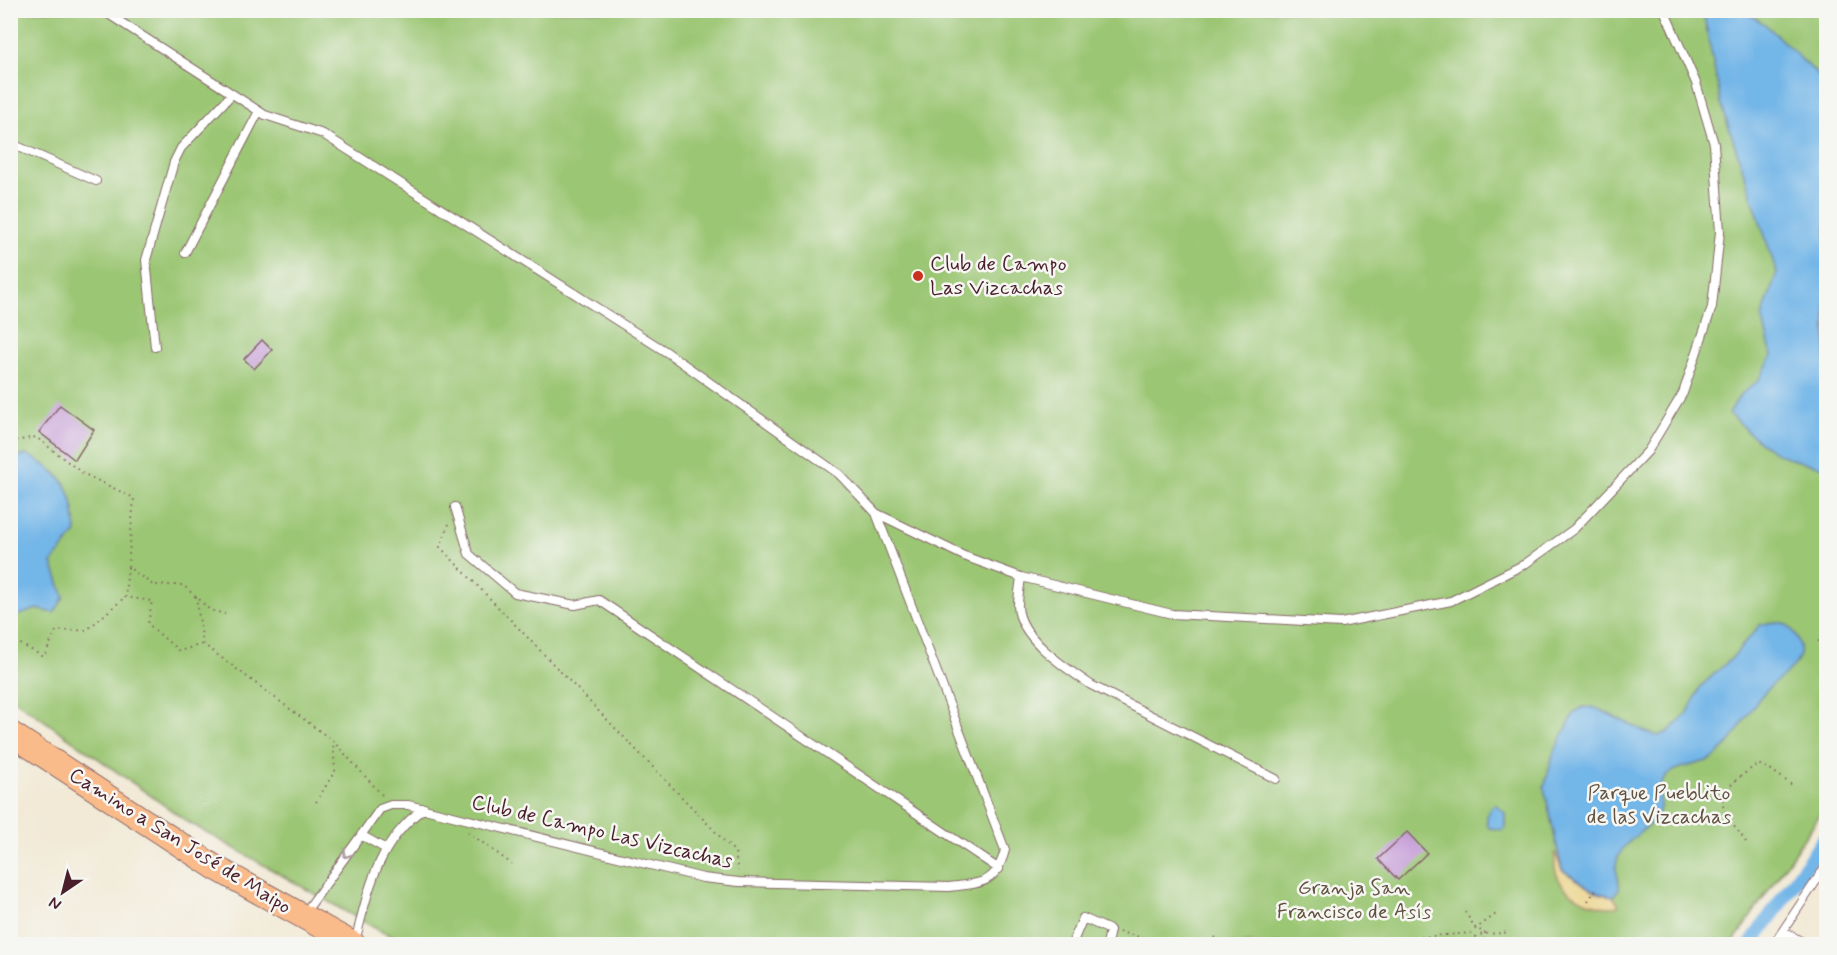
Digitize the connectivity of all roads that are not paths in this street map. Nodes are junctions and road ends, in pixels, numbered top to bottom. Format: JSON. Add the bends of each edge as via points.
{"nodes":[{"id":1,"x":102,"y":10,"type":"edge"},
{"id":2,"x":1664,"y":10,"type":"edge"},
{"id":3,"x":232,"y":94,"type":"junction"},
{"id":4,"x":259,"y":111,"type":"junction"},
{"id":5,"x":10,"y":143,"type":"edge"},
{"id":6,"x":96,"y":182,"type":"dead end"},
{"id":7,"x":185,"y":253,"type":"dead end"},
{"id":8,"x":155,"y":347,"type":"dead end"},
{"id":9,"x":455,"y":507,"type":"road end"},
{"id":10,"x":876,"y":513,"type":"junction"},
{"id":11,"x":1021,"y":577,"type":"junction"},
{"id":12,"x":10,"y":733,"type":"edge"},
{"id":13,"x":1276,"y":779,"type":"dead end"},
{"id":14,"x":424,"y":808,"type":"junction"},
{"id":15,"x":361,"y":835,"type":"junction"},
{"id":16,"x":386,"y":849,"type":"junction"},
{"id":17,"x":1827,"y":866,"type":"edge"},
{"id":18,"x":999,"y":869,"type":"junction"},
{"id":19,"x":302,"y":917,"type":"junction"},
{"id":20,"x":1783,"y":931,"type":"junction"},
{"id":21,"x":354,"y":945,"type":"edge"},
{"id":22,"x":1072,"y":945,"type":"edge"},
{"id":23,"x":1107,"y":945,"type":"edge"},
{"id":24,"x":1774,"y":945,"type":"edge"},
{"id":25,"x":1806,"y":945,"type":"edge"}],
"edges":[{"from":1,"to":3,"type":"lane"},
{"from":2,"to":11,"type":"lane","via":[[1696,83],[1714,144],[1720,232],[1712,307],[1683,393],[1648,451],[1574,529],[1524,564],[1451,601],[1341,623],[1172,614]]},
{"from":3,"to":4,"type":"lane"},
{"from":3,"to":8,"type":"lane","via":[[181,148],[174,162],[146,260]]},
{"from":4,"to":7,"type":"lane"},
{"from":4,"to":10,"type":"lane","via":[[274,120],[323,134],[668,354],[839,474]]},
{"from":5,"to":6,"type":"lane"},
{"from":9,"to":18,"type":"lane","via":[[469,554],[515,593],[575,605],[599,600]]},
{"from":10,"to":11,"type":"lane","via":[[964,556]]},
{"from":10,"to":18,"type":"lane","via":[[1001,838],[1005,850]]},
{"from":11,"to":13,"type":"lane","via":[[1018,608],[1025,627],[1046,652],[1091,685]]},
{"from":12,"to":19,"type":"main road","name":"Camino a San José de Maipo","via":[[216,868]]},
{"from":14,"to":15,"type":"lane","name":"Club de Campo Las Vizcachas","via":[[391,805],[380,809]]},
{"from":14,"to":16,"type":"lane","via":[[404,823]]},
{"from":14,"to":18,"type":"lane","name":"Club de Campo Las Vizcachas","via":[[703,878],[739,882],[949,887],[982,882]]},
{"from":15,"to":16,"type":"lane"},
{"from":15,"to":19,"type":"lane","one_way":true},
{"from":16,"to":21,"type":"lane"},
{"from":17,"to":20,"type":"lane"},
{"from":19,"to":21,"type":"main road","name":"Camino a San José de Maipo"},
{"from":20,"to":24,"type":"lane"},
{"from":20,"to":25,"type":"lane"},
{"from":22,"to":23,"type":"lane","via":[[1083,918],[1110,930]]}]}
